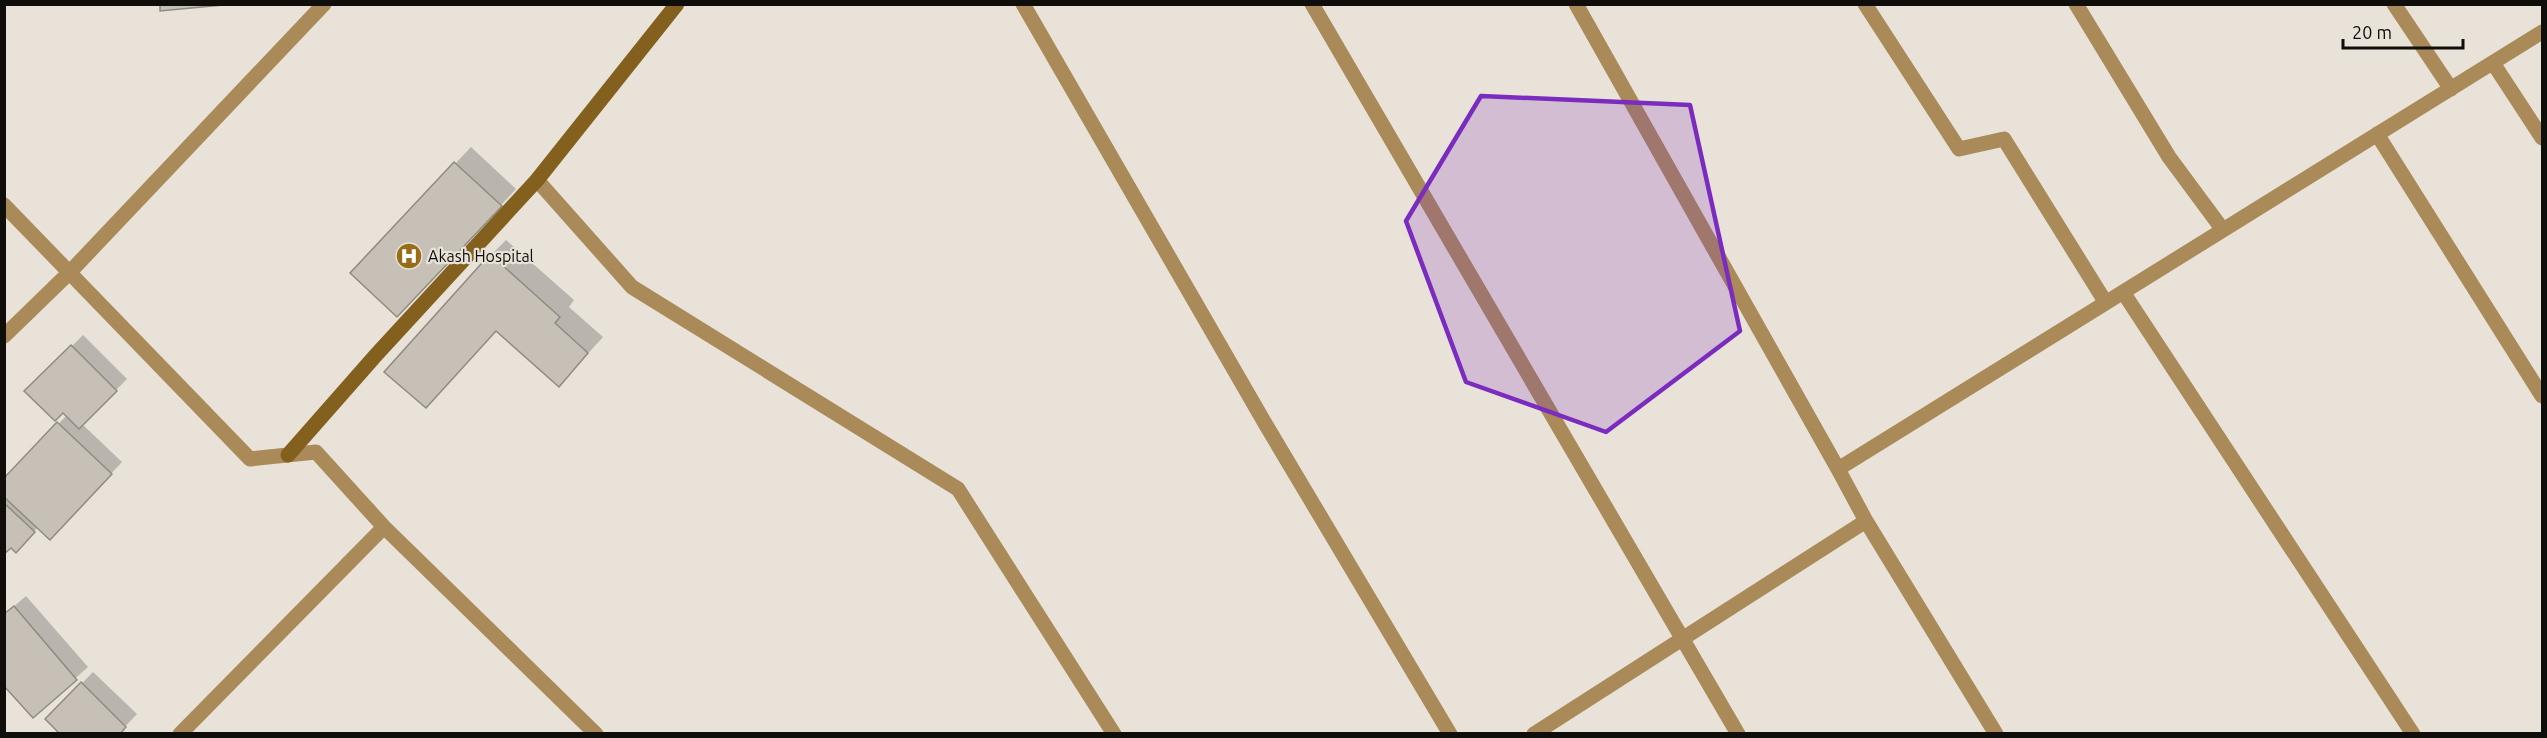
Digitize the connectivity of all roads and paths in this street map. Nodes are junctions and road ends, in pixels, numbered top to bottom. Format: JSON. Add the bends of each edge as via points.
{"nodes":[{"id":1,"x":324,"y":4,"type":"edge"},
{"id":2,"x":676,"y":4,"type":"edge"},
{"id":3,"x":1023,"y":4,"type":"edge"},
{"id":4,"x":1312,"y":4,"type":"edge"},
{"id":5,"x":1576,"y":4,"type":"edge"},
{"id":6,"x":1865,"y":4,"type":"edge"},
{"id":7,"x":2076,"y":4,"type":"edge"},
{"id":8,"x":2394,"y":4,"type":"edge"},
{"id":9,"x":2542,"y":32,"type":"edge"},
{"id":10,"x":2493,"y":63,"type":"junction"},
{"id":11,"x":2451,"y":89,"type":"junction"},
{"id":12,"x":2377,"y":134,"type":"junction"},
{"id":13,"x":2542,"y":138,"type":"edge"},
{"id":14,"x":537,"y":180,"type":"junction"},
{"id":15,"x":4,"y":205,"type":"edge"},
{"id":16,"x":2223,"y":230,"type":"junction"},
{"id":17,"x":70,"y":272,"type":"junction"},
{"id":18,"x":2123,"y":292,"type":"junction"},
{"id":19,"x":2106,"y":303,"type":"junction"},
{"id":20,"x":4,"y":336,"type":"edge"},
{"id":21,"x":2542,"y":396,"type":"edge"},
{"id":22,"x":288,"y":454,"type":"junction"},
{"id":23,"x":1838,"y":469,"type":"junction"},
{"id":24,"x":1866,"y":521,"type":"junction"},
{"id":25,"x":384,"y":527,"type":"junction"},
{"id":26,"x":1682,"y":639,"type":"junction"},
{"id":27,"x":180,"y":734,"type":"edge"},
{"id":28,"x":596,"y":734,"type":"edge"},
{"id":29,"x":1114,"y":734,"type":"edge"},
{"id":30,"x":1450,"y":734,"type":"edge"},
{"id":31,"x":1534,"y":734,"type":"edge"},
{"id":32,"x":1738,"y":734,"type":"edge"},
{"id":33,"x":1996,"y":734,"type":"edge"},
{"id":34,"x":2413,"y":734,"type":"edge"}],
"edges":[{"from":1,"to":17,"type":"street"},
{"from":2,"to":14,"type":"street"},
{"from":3,"to":30,"type":"street","via":[[1266,426]]},
{"from":4,"to":26,"type":"street"},
{"from":5,"to":23,"type":"street"},
{"from":6,"to":19,"type":"street","via":[[1959,149],[2004,139]]},
{"from":7,"to":16,"type":"street","via":[[2169,157]]},
{"from":8,"to":11,"type":"street"},
{"from":9,"to":10,"type":"street"},
{"from":10,"to":11,"type":"street"},
{"from":10,"to":13,"type":"street"},
{"from":11,"to":12,"type":"street"},
{"from":12,"to":16,"type":"street"},
{"from":12,"to":21,"type":"street"},
{"from":14,"to":22,"type":"street"},
{"from":14,"to":29,"type":"street","via":[[632,288],[958,489]]},
{"from":15,"to":17,"type":"street"},
{"from":16,"to":18,"type":"street"},
{"from":17,"to":20,"type":"street"},
{"from":17,"to":22,"type":"street","via":[[250,459]]},
{"from":18,"to":19,"type":"street"},
{"from":18,"to":34,"type":"street"},
{"from":19,"to":23,"type":"street"},
{"from":22,"to":25,"type":"street","via":[[316,452]]},
{"from":23,"to":24,"type":"street"},
{"from":24,"to":26,"type":"street"},
{"from":24,"to":33,"type":"street"},
{"from":25,"to":27,"type":"street"},
{"from":25,"to":28,"type":"street"},
{"from":26,"to":31,"type":"street"},
{"from":26,"to":32,"type":"street"}]}
